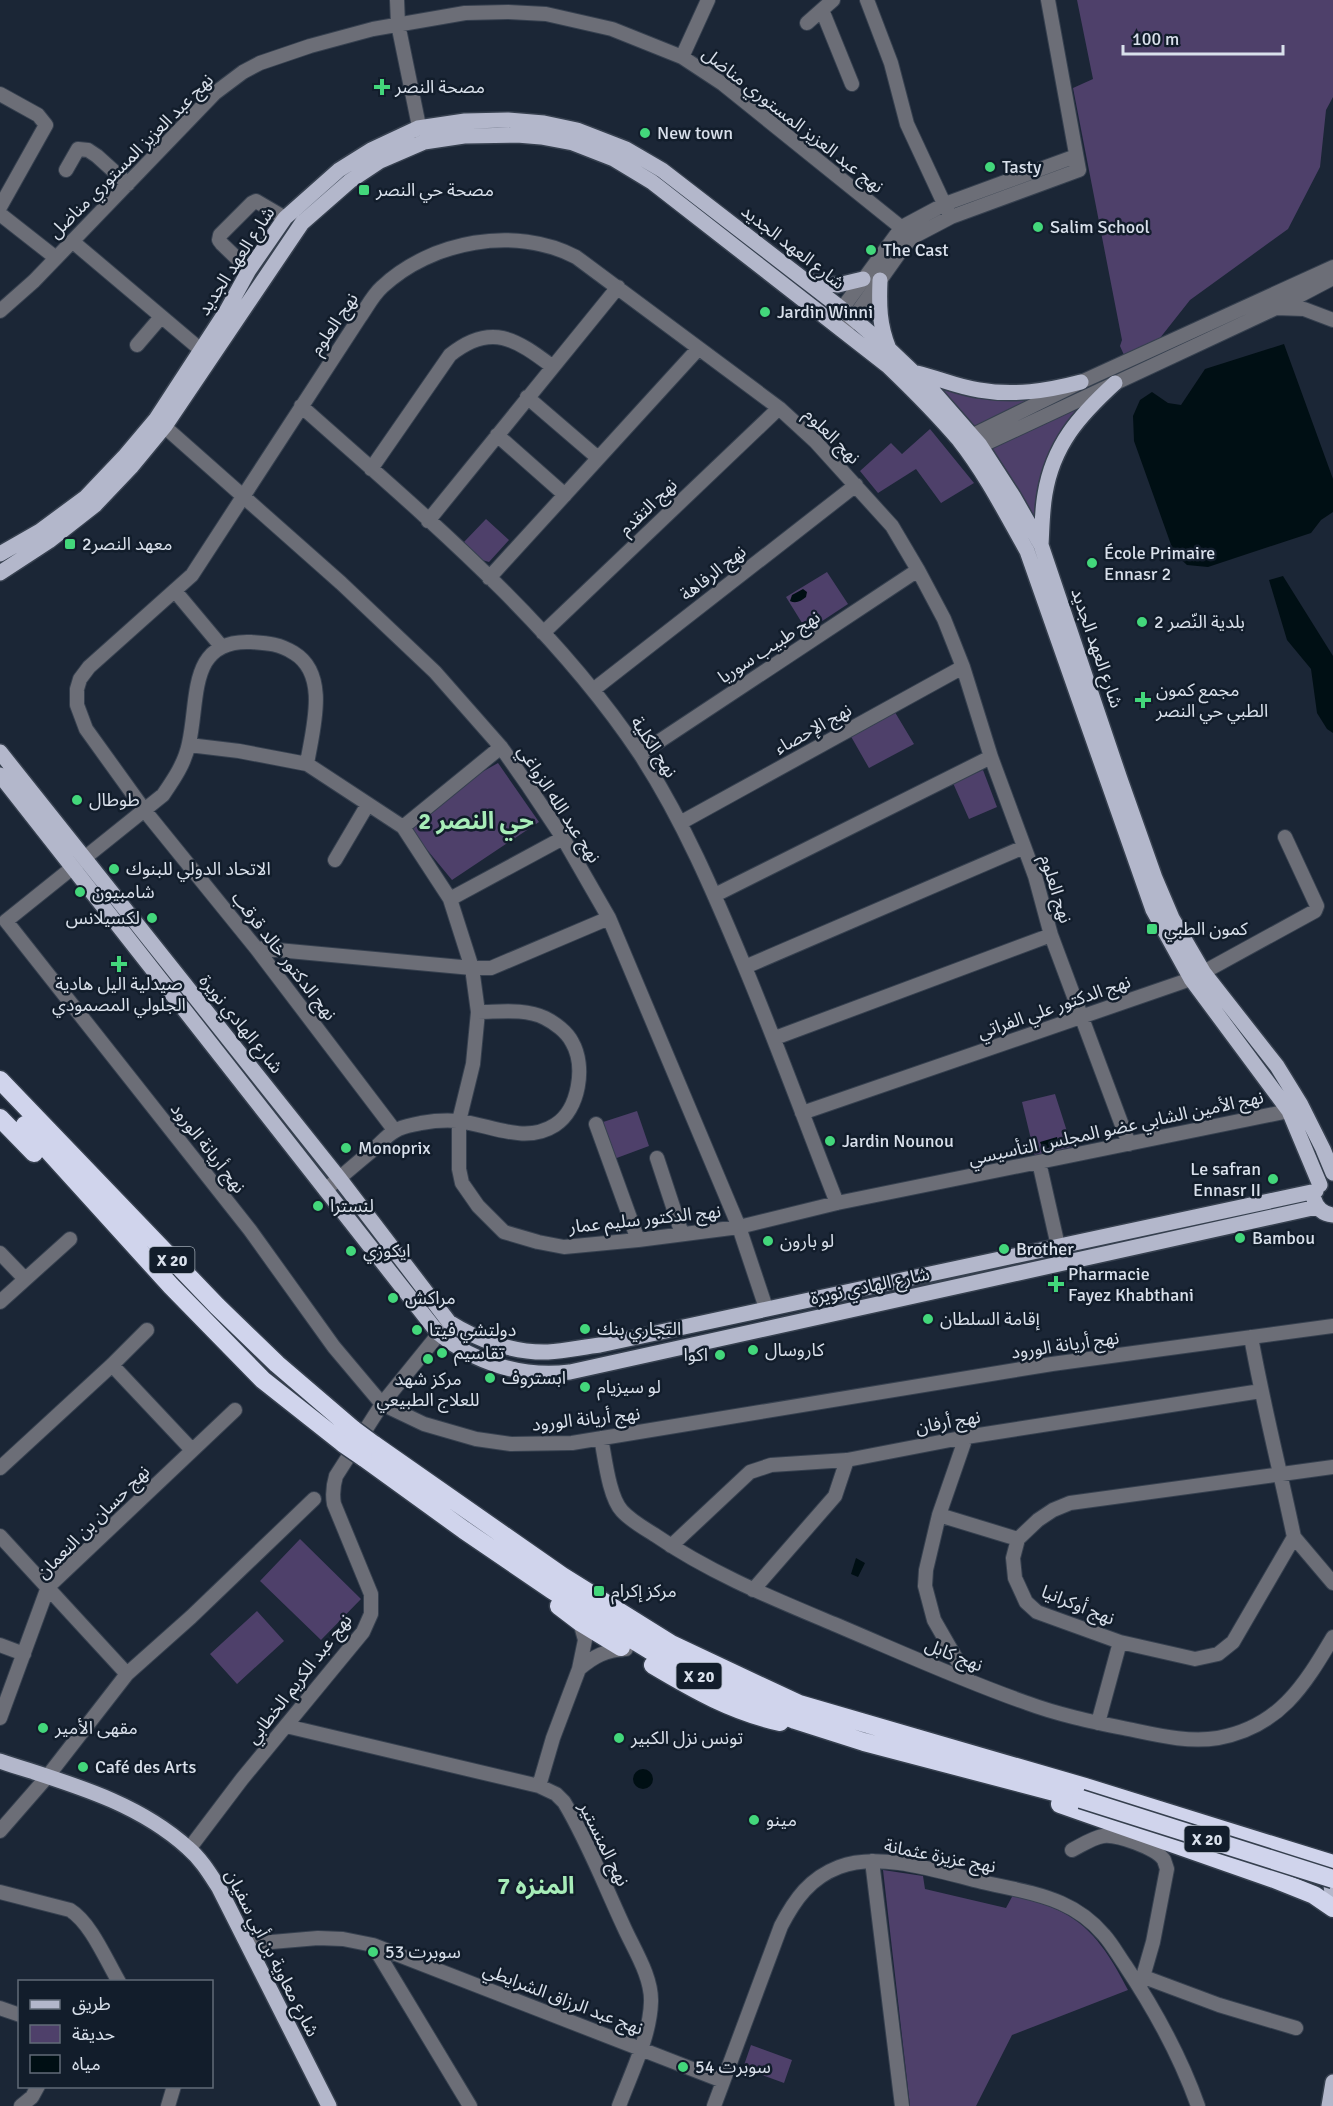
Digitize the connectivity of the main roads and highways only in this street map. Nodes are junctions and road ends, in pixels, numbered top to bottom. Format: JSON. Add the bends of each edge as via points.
{"nodes":[{"id":1,"x":421,"y":135,"type":"junction"},
{"id":2,"x":863,"y":279,"type":"road end"},
{"id":3,"x":880,"y":280,"type":"road end"},
{"id":4,"x":806,"y":281,"type":"junction"},
{"id":5,"x":843,"y":320,"type":"junction"},
{"id":6,"x":889,"y":349,"type":"junction"},
{"id":7,"x":912,"y":371,"type":"junction"},
{"id":8,"x":1081,"y":382,"type":"road end"},
{"id":9,"x":1115,"y":383,"type":"road end"},
{"id":10,"x":161,"y":423,"type":"junction"},
{"id":11,"x":970,"y":443,"type":"junction"},
{"id":12,"x":1041,"y":545,"type":"junction"},
{"id":13,"x":0,"y":554,"type":"edge"},
{"id":14,"x":0,"y":573,"type":"edge"},
{"id":15,"x":0,"y":752,"type":"edge"},
{"id":16,"x":0,"y":775,"type":"edge"},
{"id":17,"x":79,"y":863,"type":"junction"},
{"id":18,"x":1198,"y":976,"type":"junction"},
{"id":19,"x":0,"y":1065,"type":"edge"},
{"id":20,"x":0,"y":1080,"type":"edge"},
{"id":21,"x":0,"y":1097,"type":"edge"},
{"id":22,"x":0,"y":1118,"type":"edge"},
{"id":23,"x":1333,"y":1173,"type":"edge"},
{"id":24,"x":1323,"y":1185,"type":"edge"},
{"id":25,"x":111,"y":1197,"type":"junction"},
{"id":26,"x":1317,"y":1207,"type":"junction"},
{"id":27,"x":1332,"y":1217,"type":"edge"},
{"id":28,"x":171,"y":1286,"type":"junction"},
{"id":29,"x":443,"y":1327,"type":"junction"},
{"id":30,"x":349,"y":1437,"type":"junction"},
{"id":31,"x":368,"y":1451,"type":"junction"},
{"id":32,"x":464,"y":1530,"type":"junction"},
{"id":33,"x":864,"y":1742,"type":"junction"},
{"id":34,"x":894,"y":1742,"type":"junction"},
{"id":35,"x":0,"y":1761,"type":"edge"},
{"id":36,"x":1083,"y":1793,"type":"junction"},
{"id":37,"x":1333,"y":1852,"type":"edge"},
{"id":38,"x":1333,"y":1864,"type":"edge"},
{"id":39,"x":1333,"y":1878,"type":"edge"},
{"id":40,"x":1333,"y":1900,"type":"edge"},
{"id":41,"x":1333,"y":1908,"type":"edge"},
{"id":42,"x":1333,"y":2082,"type":"edge"},
{"id":43,"x":329,"y":2106,"type":"edge"},
{"id":44,"x":1329,"y":2106,"type":"edge"}],
"edges":[{"from":1,"to":4,"type":"main road","name":"شارع العهد الجديد","via":[[465,121],[508,120],[577,130],[626,148],[662,170]]},
{"from":1,"to":5,"type":"main road","name":"شارع العهد الجديد","via":[[541,136],[596,151],[652,182]]},
{"from":1,"to":10,"type":"main road","name":"شارع العهد الجديد","via":[[350,181],[302,223]]},
{"from":1,"to":10,"type":"main road","name":"شارع العهد الجديد","via":[[371,150],[339,170],[285,218],[249,270]]},
{"from":2,"to":4,"type":"main road","via":[[838,285]]},
{"from":3,"to":6,"type":"main road","via":[[879,312]]},
{"from":4,"to":5,"type":"main road","name":"شارع العهد الجديد"},
{"from":5,"to":6,"type":"main road","name":"شارع العهد الجديد"},
{"from":5,"to":11,"type":"main road","name":"شارع العهد الجديد"},
{"from":6,"to":7,"type":"main road","name":"شارع العهد الجديد"},
{"from":7,"to":8,"type":"main road","via":[[1000,393],[1046,391]]},
{"from":7,"to":11,"type":"main road","name":"شارع العهد الجديد"},
{"from":9,"to":12,"type":"main road","via":[[1067,434],[1053,463],[1045,495]]},
{"from":10,"to":13,"type":"main road","name":"شارع العهد الجديد","via":[[87,497]]},
{"from":10,"to":14,"type":"main road","name":"شارع العهد الجديد","via":[[132,466],[94,505]]},
{"from":11,"to":12,"type":"main road","name":"شارع العهد الجديد","via":[[1013,496]]},
{"from":11,"to":18,"type":"main road","name":"شارع العهد الجديد","via":[[1027,551],[1153,910]]},
{"from":12,"to":18,"type":"main road","name":"شارع العهد الجديد","via":[[1155,878]]},
{"from":15,"to":17,"type":"main road","name":"شارع الهادي نويرة"},
{"from":16,"to":17,"type":"main road","name":"شارع الهادي نويرة"},
{"from":17,"to":29,"type":"main road","name":"شارع الهادي نويرة","via":[[325,1190]]},
{"from":17,"to":29,"type":"main road","name":"شارع الهادي نويرة","via":[[339,1178]]},
{"from":18,"to":23,"type":"main road","name":"شارع العهد الجديد","via":[[1277,1066]]},
{"from":18,"to":24,"type":"main road","name":"شارع العهد الجديد","via":[[1289,1111]]},
{"from":19,"to":25,"type":"highway"},
{"from":20,"to":25,"type":"highway","number":"X 20"},
{"from":21,"to":28,"type":"highway","number":"X 20"},
{"from":22,"to":28,"type":"highway"},
{"from":24,"to":26,"type":"main road","name":"شارع العهد الجديد","via":[[1314,1199]]},
{"from":24,"to":29,"type":"main road","name":"شارع الهادي نويرة","via":[[600,1345],[547,1352],[498,1345]]},
{"from":25,"to":30,"type":"highway","number":"X 20"},
{"from":26,"to":27,"type":"main road"},
{"from":26,"to":29,"type":"main road","name":"شارع الهادي نويرة","via":[[570,1372],[535,1374],[490,1363],[462,1349]]},
{"from":28,"to":30,"type":"highway","number":"X 20","via":[[263,1380]]},
{"from":30,"to":31,"type":"highway","number":"X 20","bridge":true},
{"from":31,"to":32,"type":"highway","number":"X 20"},
{"from":31,"to":34,"type":"highway","number":"X 20","via":[[671,1644],[799,1704]]},
{"from":32,"to":33,"type":"highway","number":"X 20","via":[[661,1657],[795,1720]]},
{"from":32,"to":33,"type":"highway","via":[[580,1622],[699,1692],[750,1715]]},
{"from":33,"to":34,"type":"highway","number":"X 20"},
{"from":34,"to":36,"type":"highway","number":"X 20"},
{"from":34,"to":37,"type":"highway","via":[[982,1748]]},
{"from":34,"to":41,"type":"highway","via":[[976,1782],[1077,1809],[1252,1871],[1314,1895]]},
{"from":35,"to":43,"type":"main road","name":"شارع معاوية بن أبي سفيان","via":[[101,1795],[133,1810],[189,1849],[219,1888]]},
{"from":36,"to":38,"type":"highway","number":"X 20"},
{"from":36,"to":39,"type":"highway","number":"X 20","bridge":true},
{"from":39,"to":40,"type":"main road"},
{"from":42,"to":44,"type":"main road"}]}
